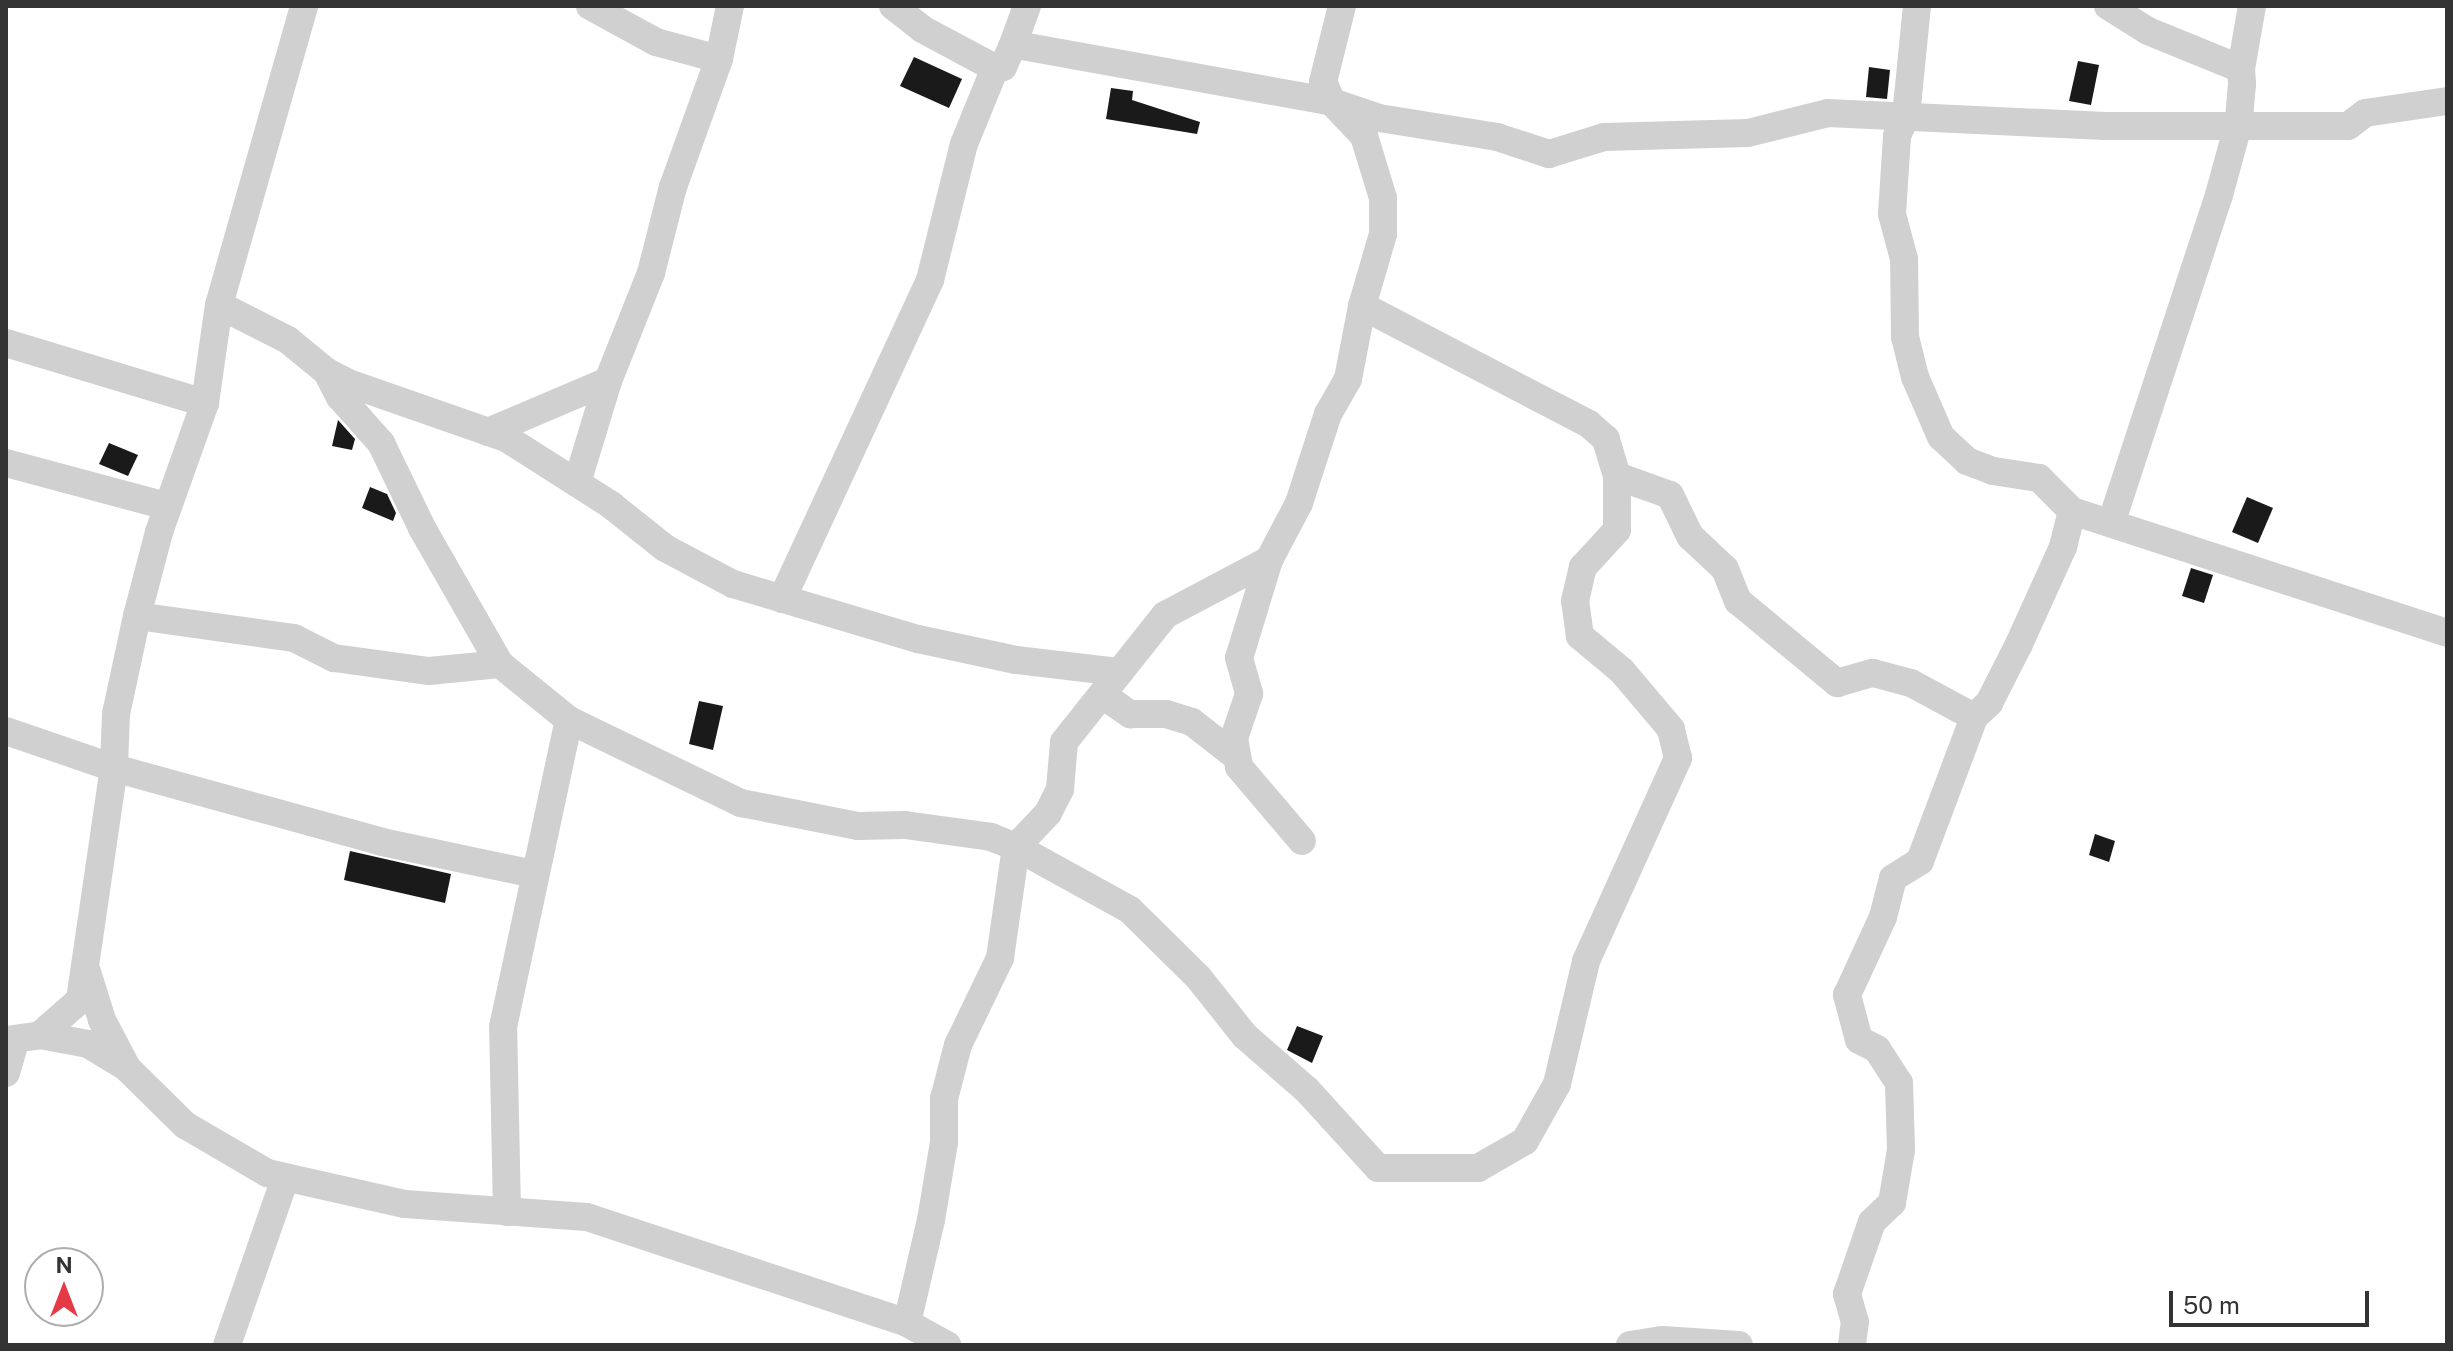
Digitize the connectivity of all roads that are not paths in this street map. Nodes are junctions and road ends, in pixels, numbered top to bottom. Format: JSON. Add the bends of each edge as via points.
{"nodes":[{"id":1,"x":304,"y":6,"type":"edge"},
{"id":2,"x":590,"y":6,"type":"edge"},
{"id":3,"x":730,"y":6,"type":"edge"},
{"id":4,"x":893,"y":6,"type":"edge"},
{"id":5,"x":1027,"y":6,"type":"edge"},
{"id":6,"x":1342,"y":6,"type":"edge"},
{"id":7,"x":1917,"y":6,"type":"edge"},
{"id":8,"x":2108,"y":6,"type":"edge"},
{"id":9,"x":2252,"y":6,"type":"edge"},
{"id":10,"x":1003,"y":57,"type":"junction"},
{"id":11,"x":719,"y":59,"type":"junction"},
{"id":12,"x":2241,"y":69,"type":"junction"},
{"id":13,"x":2447,"y":101,"type":"edge"},
{"id":14,"x":1332,"y":102,"type":"junction"},
{"id":15,"x":1906,"y":116,"type":"junction"},
{"id":16,"x":2239,"y":122,"type":"junction"},
{"id":17,"x":219,"y":305,"type":"junction"},
{"id":18,"x":1362,"y":306,"type":"junction"},
{"id":19,"x":11,"y":352,"type":"edge"},
{"id":20,"x":327,"y":372,"type":"junction"},
{"id":21,"x":608,"y":381,"type":"junction"},
{"id":22,"x":205,"y":403,"type":"junction"},
{"id":23,"x":488,"y":432,"type":"junction"},
{"id":24,"x":6,"y":463,"type":"edge"},
{"id":25,"x":1617,"y":476,"type":"junction"},
{"id":26,"x":577,"y":483,"type":"junction"},
{"id":27,"x":167,"y":506,"type":"junction"},
{"id":28,"x":2072,"y":511,"type":"junction"},
{"id":29,"x":2111,"y":523,"type":"junction"},
{"id":30,"x":1269,"y":560,"type":"junction"},
{"id":31,"x":782,"y":599,"type":"junction"},
{"id":32,"x":137,"y":616,"type":"junction"},
{"id":33,"x":2447,"y":633,"type":"edge"},
{"id":34,"x":500,"y":664,"type":"junction"},
{"id":35,"x":1111,"y":684,"type":"junction"},
{"id":36,"x":1974,"y":717,"type":"junction"},
{"id":37,"x":569,"y":720,"type":"junction"},
{"id":38,"x":6,"y":731,"type":"edge"},
{"id":39,"x":1237,"y":757,"type":"junction"},
{"id":40,"x":114,"y":768,"type":"junction"},
{"id":41,"x":1302,"y":841,"type":"dead end"},
{"id":42,"x":1016,"y":847,"type":"junction"},
{"id":43,"x":534,"y":874,"type":"junction"},
{"id":44,"x":87,"y":971,"type":"junction"},
{"id":45,"x":20,"y":1038,"type":"edge"},
{"id":46,"x":126,"y":1067,"type":"junction"},
{"id":47,"x":6,"y":1073,"type":"edge"},
{"id":48,"x":285,"y":1178,"type":"junction"},
{"id":49,"x":507,"y":1212,"type":"junction"},
{"id":50,"x":929,"y":1337,"type":"edge"},
{"id":51,"x":227,"y":1345,"type":"edge"},
{"id":52,"x":1630,"y":1345,"type":"edge"},
{"id":53,"x":1739,"y":1345,"type":"edge"},
{"id":54,"x":1852,"y":1345,"type":"edge"}],
"edges":[{"from":1,"to":17,"type":"street"},
{"from":2,"to":11,"type":"street","via":[[656,42]]},
{"from":3,"to":11,"type":"street"},
{"from":4,"to":10,"type":"street","via":[[922,29]]},
{"from":5,"to":10,"type":"street"},
{"from":6,"to":14,"type":"street","via":[[1323,82]]},
{"from":7,"to":15,"type":"street"},
{"from":8,"to":12,"type":"street","via":[[2148,31]]},
{"from":9,"to":12,"type":"street"},
{"from":10,"to":14,"type":"street"},
{"from":10,"to":31,"type":"street","via":[[964,144],[930,280]]},
{"from":11,"to":21,"type":"street","via":[[673,187],[651,273]]},
{"from":12,"to":16,"type":"street"},
{"from":13,"to":16,"type":"street","via":[[2365,113],[2348,126]]},
{"from":14,"to":15,"type":"street","via":[[1379,118],[1497,137],[1549,154],[1627,134],[1748,133],[1828,113]]},
{"from":14,"to":18,"type":"street","via":[[1364,136],[1383,198],[1383,234]]},
{"from":15,"to":16,"type":"street","via":[[2106,126]]},
{"from":15,"to":28,"type":"street","via":[[1897,136],[1892,214],[1904,259],[1905,337],[1929,413],[1941,437],[1967,461],[2039,478]]},
{"from":16,"to":29,"type":"street"},
{"from":17,"to":20,"type":"street","via":[[288,340]]},
{"from":17,"to":22,"type":"street"},
{"from":18,"to":25,"type":"street","via":[[1589,424],[1606,439]]},
{"from":18,"to":30,"type":"street","via":[[1348,379],[1328,414],[1299,503]]},
{"from":19,"to":22,"type":"street"},
{"from":20,"to":23,"type":"street"},
{"from":20,"to":34,"type":"street","via":[[340,397],[381,443],[422,528]]},
{"from":21,"to":23,"type":"street"},
{"from":21,"to":26,"type":"street"},
{"from":22,"to":27,"type":"street"},
{"from":23,"to":26,"type":"street"},
{"from":24,"to":27,"type":"street"},
{"from":25,"to":36,"type":"street","via":[[1670,495],[1690,536],[1725,569],[1738,601],[1837,683],[1873,673],[1911,683]]},
{"from":25,"to":42,"type":"street","via":[[1617,530],[1583,567],[1580,636],[1622,671],[1671,729],[1678,758],[1586,961],[1557,1084],[1525,1141],[1478,1168],[1378,1168],[1307,1090],[1245,1036],[1198,977],[1130,910]]},
{"from":26,"to":31,"type":"street","via":[[665,548],[733,584]]},
{"from":27,"to":32,"type":"street"},
{"from":28,"to":29,"type":"street"},
{"from":28,"to":36,"type":"street","via":[[2063,547],[2019,644],[1989,703]]},
{"from":29,"to":33,"type":"street"},
{"from":30,"to":35,"type":"street","via":[[1165,615]]},
{"from":30,"to":39,"type":"street","via":[[1239,658],[1249,694],[1234,738]]},
{"from":31,"to":35,"type":"street"},
{"from":32,"to":34,"type":"street","via":[[294,638],[334,658],[429,671]]},
{"from":32,"to":40,"type":"street","via":[[116,714]]},
{"from":34,"to":37,"type":"street"},
{"from":35,"to":39,"type":"street","via":[[1130,714],[1166,714],[1192,722]]},
{"from":35,"to":42,"type":"street","via":[[1064,742],[1060,789],[1043,820]]},
{"from":36,"to":54,"type":"street","via":[[1920,861],[1893,878],[1883,917],[1847,995],[1859,1040],[1877,1049],[1899,1083],[1901,1150],[1892,1203],[1872,1222],[1847,1294],[1855,1322]]},
{"from":37,"to":42,"type":"street","via":[[741,803],[858,826],[905,825],[991,837]]},
{"from":37,"to":43,"type":"street"},
{"from":38,"to":40,"type":"street"},
{"from":39,"to":41,"type":"street","via":[[1248,780]]},
{"from":40,"to":43,"type":"street","via":[[382,842]]},
{"from":40,"to":44,"type":"street"},
{"from":42,"to":50,"type":"street","via":[[1000,958],[958,1045],[944,1099],[944,1142],[931,1220]]},
{"from":43,"to":49,"type":"street","via":[[503,1027]]},
{"from":44,"to":45,"type":"street","via":[[80,1000]]},
{"from":44,"to":46,"type":"street","via":[[102,1020]]},
{"from":45,"to":46,"type":"street","via":[[88,1044]]},
{"from":45,"to":47,"type":"street"},
{"from":46,"to":48,"type":"street","via":[[185,1125],[226,1153]]},
{"from":48,"to":49,"type":"street","via":[[405,1204]]},
{"from":48,"to":51,"type":"street"},
{"from":49,"to":50,"type":"street","via":[[587,1217]]},
{"from":52,"to":53,"type":"street","via":[[1662,1340]]}]}
